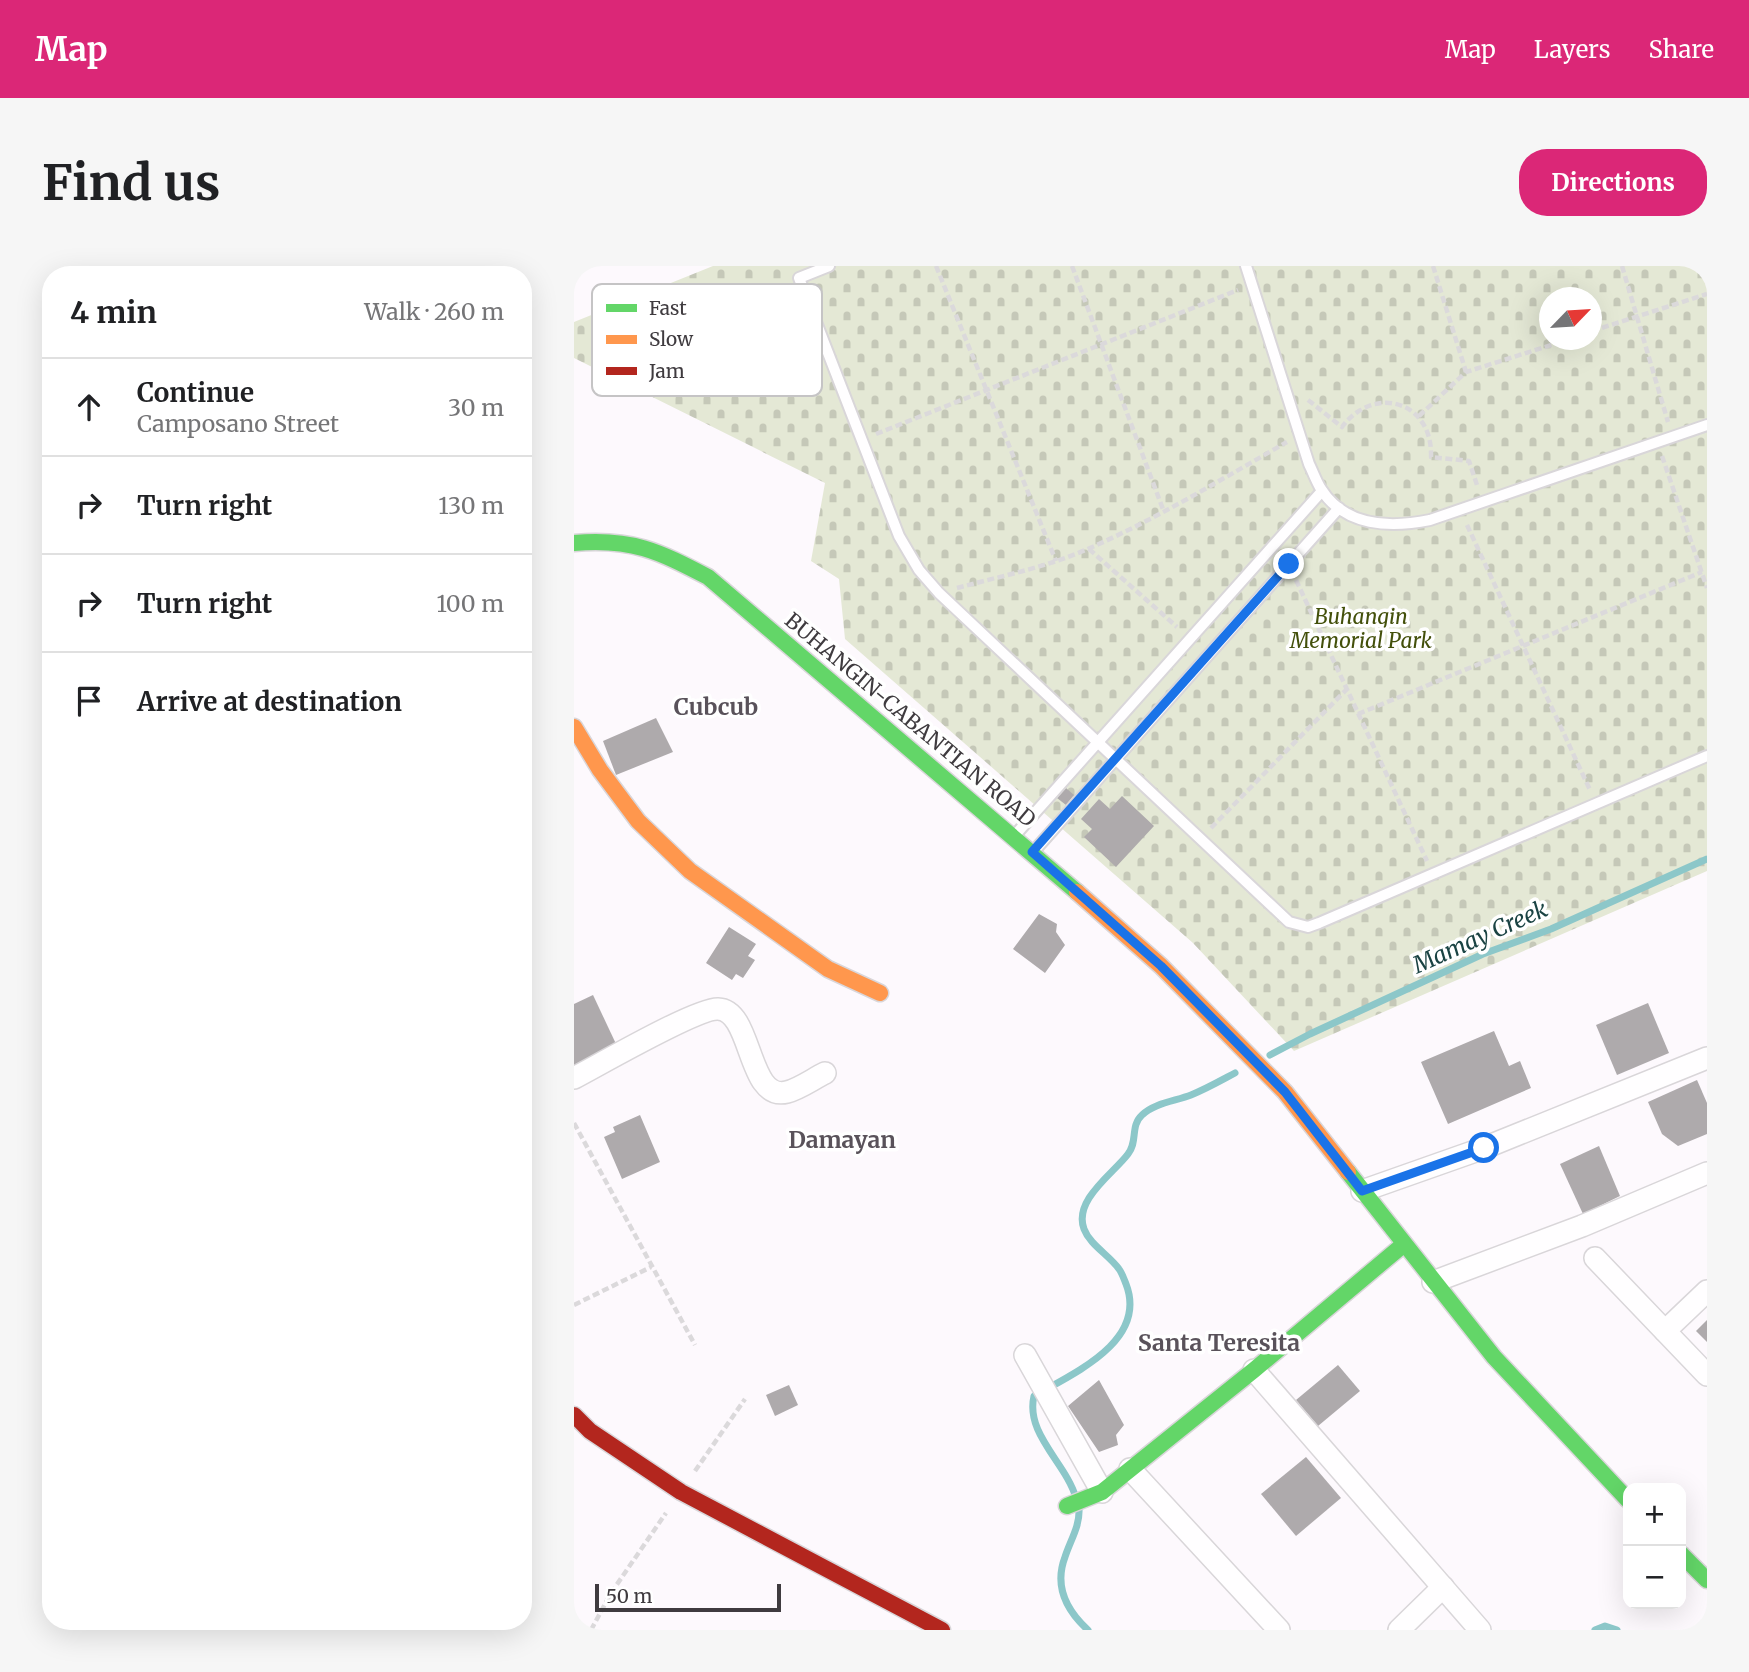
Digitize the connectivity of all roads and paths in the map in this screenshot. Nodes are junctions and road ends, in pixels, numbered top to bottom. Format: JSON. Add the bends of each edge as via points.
{"nodes":[{"id":1,"x":829,"y":266,"type":"edge"},
{"id":2,"x":936,"y":266,"type":"edge"},
{"id":3,"x":1073,"y":266,"type":"edge"},
{"id":4,"x":1246,"y":266,"type":"edge"},
{"id":5,"x":1433,"y":266,"type":"edge"},
{"id":6,"x":1622,"y":266,"type":"edge"},
{"id":7,"x":801,"y":284,"type":"edge"},
{"id":8,"x":1252,"y":285,"type":"junction"},
{"id":9,"x":1707,"y":294,"type":"edge"},
{"id":10,"x":1637,"y":317,"type":"junction"},
{"id":11,"x":1602,"y":328,"type":"edge"},
{"id":12,"x":822,"y":337,"type":"edge"},
{"id":13,"x":1103,"y":344,"type":"junction"},
{"id":14,"x":1539,"y":349,"type":"edge"},
{"id":15,"x":1466,"y":372,"type":"junction"},
{"id":16,"x":1284,"y":389,"type":"junction"},
{"id":17,"x":987,"y":390,"type":"junction"},
{"id":18,"x":1418,"y":416,"type":"junction"},
{"id":19,"x":1707,"y":425,"type":"edge"},
{"id":20,"x":1299,"y":436,"type":"junction"},
{"id":21,"x":1673,"y":436,"type":"junction"},
{"id":22,"x":862,"y":440,"type":"junction"},
{"id":23,"x":1657,"y":441,"type":"junction"},
{"id":24,"x":1322,"y":491,"type":"junction"},
{"id":25,"x":1483,"y":502,"type":"junction"},
{"id":26,"x":1339,"y":508,"type":"junction"},
{"id":27,"x":1460,"y":510,"type":"junction"},
{"id":28,"x":1164,"y":512,"type":"junction"},
{"id":29,"x":574,"y":543,"type":"edge"},
{"id":30,"x":1089,"y":549,"type":"junction"},
{"id":31,"x":1056,"y":561,"type":"junction"},
{"id":32,"x":1289,"y":564,"type":"junction"},
{"id":33,"x":1702,"y":572,"type":"junction"},
{"id":34,"x":1243,"y":579,"type":"junction"},
{"id":35,"x":1707,"y":588,"type":"edge"},
{"id":36,"x":939,"y":593,"type":"junction"},
{"id":37,"x":1261,"y":595,"type":"junction"},
{"id":38,"x":1190,"y":639,"type":"junction"},
{"id":39,"x":1523,"y":646,"type":"junction"},
{"id":40,"x":1176,"y":655,"type":"junction"},
{"id":41,"x":1194,"y":671,"type":"junction"},
{"id":42,"x":1347,"y":689,"type":"junction"},
{"id":43,"x":1358,"y":714,"type":"junction"},
{"id":44,"x":574,"y":727,"type":"edge"},
{"id":45,"x":1098,"y":742,"type":"junction"},
{"id":46,"x":1707,"y":756,"type":"edge"},
{"id":47,"x":1116,"y":758,"type":"junction"},
{"id":48,"x":1596,"y":804,"type":"junction"},
{"id":49,"x":1014,"y":836,"type":"junction"},
{"id":50,"x":1201,"y":839,"type":"junction"},
{"id":51,"x":1032,"y":852,"type":"junction"},
{"id":52,"x":1433,"y":874,"type":"junction"},
{"id":53,"x":880,"y":993,"type":"dead end"},
{"id":54,"x":1707,"y":1058,"type":"edge"},
{"id":55,"x":825,"y":1073,"type":"dead end"},
{"id":56,"x":574,"y":1078,"type":"edge"},
{"id":57,"x":574,"y":1123,"type":"edge"},
{"id":58,"x":1707,"y":1173,"type":"edge"},
{"id":59,"x":1362,"y":1191,"type":"junction"},
{"id":60,"x":1403,"y":1245,"type":"junction"},
{"id":61,"x":1595,"y":1258,"type":"dead end"},
{"id":62,"x":652,"y":1266,"type":"junction"},
{"id":63,"x":1433,"y":1282,"type":"junction"},
{"id":64,"x":1707,"y":1291,"type":"edge"},
{"id":65,"x":574,"y":1306,"type":"edge"},
{"id":66,"x":1665,"y":1331,"type":"junction"},
{"id":67,"x":695,"y":1345,"type":"dead end"},
{"id":68,"x":1025,"y":1354,"type":"dead end"},
{"id":69,"x":1254,"y":1370,"type":"junction"},
{"id":70,"x":1707,"y":1375,"type":"edge"},
{"id":71,"x":745,"y":1399,"type":"dead end"},
{"id":72,"x":574,"y":1415,"type":"edge"},
{"id":73,"x":1130,"y":1469,"type":"junction"},
{"id":74,"x":681,"y":1492,"type":"junction"},
{"id":75,"x":1623,"y":1495,"type":"edge"},
{"id":76,"x":1095,"y":1496,"type":"junction"},
{"id":77,"x":1067,"y":1506,"type":"dead end"},
{"id":78,"x":1686,"y":1559,"type":"edge"},
{"id":79,"x":1707,"y":1580,"type":"edge"},
{"id":80,"x":1443,"y":1587,"type":"junction"},
{"id":81,"x":591,"y":1630,"type":"edge"},
{"id":82,"x":942,"y":1630,"type":"edge"},
{"id":83,"x":1279,"y":1630,"type":"edge"},
{"id":84,"x":1399,"y":1630,"type":"edge"},
{"id":85,"x":1480,"y":1630,"type":"edge"}],
"edges":[{"from":1,"to":7,"type":"lane","via":[[799,278]]},
{"from":2,"to":17,"type":"path"},
{"from":3,"to":13,"type":"path"},
{"from":4,"to":8,"type":"lane"},
{"from":5,"to":15,"type":"path"},
{"from":6,"to":10,"type":"path"},
{"from":8,"to":13,"type":"path"},
{"from":8,"to":16,"type":"lane"},
{"from":9,"to":10,"type":"path"},
{"from":10,"to":11,"type":"path"},
{"from":10,"to":21,"type":"path"},
{"from":12,"to":22,"type":"lane"},
{"from":13,"to":17,"type":"path"},
{"from":13,"to":28,"type":"path"},
{"from":14,"to":15,"type":"path"},
{"from":15,"to":18,"type":"path"},
{"from":16,"to":18,"type":"path","via":[[1311,402],[1342,427],[1363,406],[1377,402],[1399,405]]},
{"from":16,"to":20,"type":"lane"},
{"from":17,"to":22,"type":"path"},
{"from":17,"to":31,"type":"path"},
{"from":18,"to":25,"type":"path","via":[[1429,435],[1431,457],[1469,461]]},
{"from":19,"to":21,"type":"lane"},
{"from":20,"to":24,"type":"lane"},
{"from":20,"to":28,"type":"path"},
{"from":21,"to":23,"type":"lane"},
{"from":22,"to":36,"type":"lane","via":[[907,553]]},
{"from":23,"to":25,"type":"lane"},
{"from":23,"to":33,"type":"path"},
{"from":24,"to":26,"type":"lane"},
{"from":24,"to":34,"type":"lane"},
{"from":25,"to":27,"type":"lane"},
{"from":26,"to":27,"type":"lane","via":[[1368,522],[1404,525]]},
{"from":26,"to":32,"type":"lane"},
{"from":27,"to":39,"type":"path"},
{"from":28,"to":30,"type":"path"},
{"from":29,"to":49,"type":"main road","name":"BUHANGIN-CABANTIAN ROAD","via":[[602,539],[632,542],[708,577]]},
{"from":30,"to":31,"type":"path"},
{"from":30,"to":38,"type":"path"},
{"from":31,"to":36,"type":"path"},
{"from":32,"to":37,"type":"lane"},
{"from":32,"to":42,"type":"path"},
{"from":33,"to":35,"type":"path"},
{"from":33,"to":39,"type":"path"},
{"from":34,"to":37,"type":"lane"},
{"from":34,"to":38,"type":"lane"},
{"from":36,"to":45,"type":"lane"},
{"from":37,"to":41,"type":"lane"},
{"from":38,"to":40,"type":"lane"},
{"from":39,"to":43,"type":"path"},
{"from":39,"to":48,"type":"path"},
{"from":40,"to":41,"type":"lane"},
{"from":40,"to":45,"type":"lane"},
{"from":41,"to":47,"type":"lane"},
{"from":42,"to":43,"type":"path"},
{"from":42,"to":50,"type":"path"},
{"from":43,"to":52,"type":"path"},
{"from":44,"to":53,"type":"main road","via":[[638,821],[690,871],[828,970]]},
{"from":45,"to":47,"type":"lane"},
{"from":45,"to":49,"type":"lane"},
{"from":46,"to":48,"type":"lane"},
{"from":47,"to":50,"type":"lane"},
{"from":47,"to":51,"type":"lane"},
{"from":48,"to":52,"type":"lane"},
{"from":49,"to":51,"type":"main road","name":"BUHANGIN-CABANTIAN ROAD"},
{"from":50,"to":52,"type":"lane","via":[[1278,914],[1298,926],[1319,923]]},
{"from":51,"to":59,"type":"main road","name":"BUHANGIN-CABANTIAN ROAD","via":[[1161,966],[1285,1092]]},
{"from":54,"to":59,"type":"street","via":[[1484,1148]]},
{"from":55,"to":56,"type":"street","via":[[787,1092],[768,1089],[741,1031],[731,1014],[721,1009],[686,1020]]},
{"from":57,"to":62,"type":"path"},
{"from":58,"to":63,"type":"street"},
{"from":59,"to":60,"type":"main road","name":"BUHANGIN-CABANTIAN ROAD"},
{"from":60,"to":63,"type":"main road","name":"BUHANGIN-CABANTIAN ROAD"},
{"from":60,"to":69,"type":"main road"},
{"from":61,"to":66,"type":"street"},
{"from":62,"to":65,"type":"path"},
{"from":62,"to":67,"type":"path"},
{"from":63,"to":75,"type":"main road","name":"BUHANGIN-CABANTIAN ROAD","via":[[1494,1357]]},
{"from":64,"to":66,"type":"street"},
{"from":66,"to":70,"type":"street"},
{"from":68,"to":76,"type":"street"},
{"from":69,"to":73,"type":"main road"},
{"from":69,"to":80,"type":"street"},
{"from":71,"to":74,"type":"path"},
{"from":72,"to":74,"type":"main road","via":[[590,1431]]},
{"from":73,"to":76,"type":"main road"},
{"from":73,"to":83,"type":"street"},
{"from":74,"to":81,"type":"path"},
{"from":74,"to":82,"type":"main road"},
{"from":76,"to":77,"type":"main road"},
{"from":78,"to":79,"type":"main road"},
{"from":80,"to":84,"type":"street"},
{"from":80,"to":85,"type":"street"}]}
